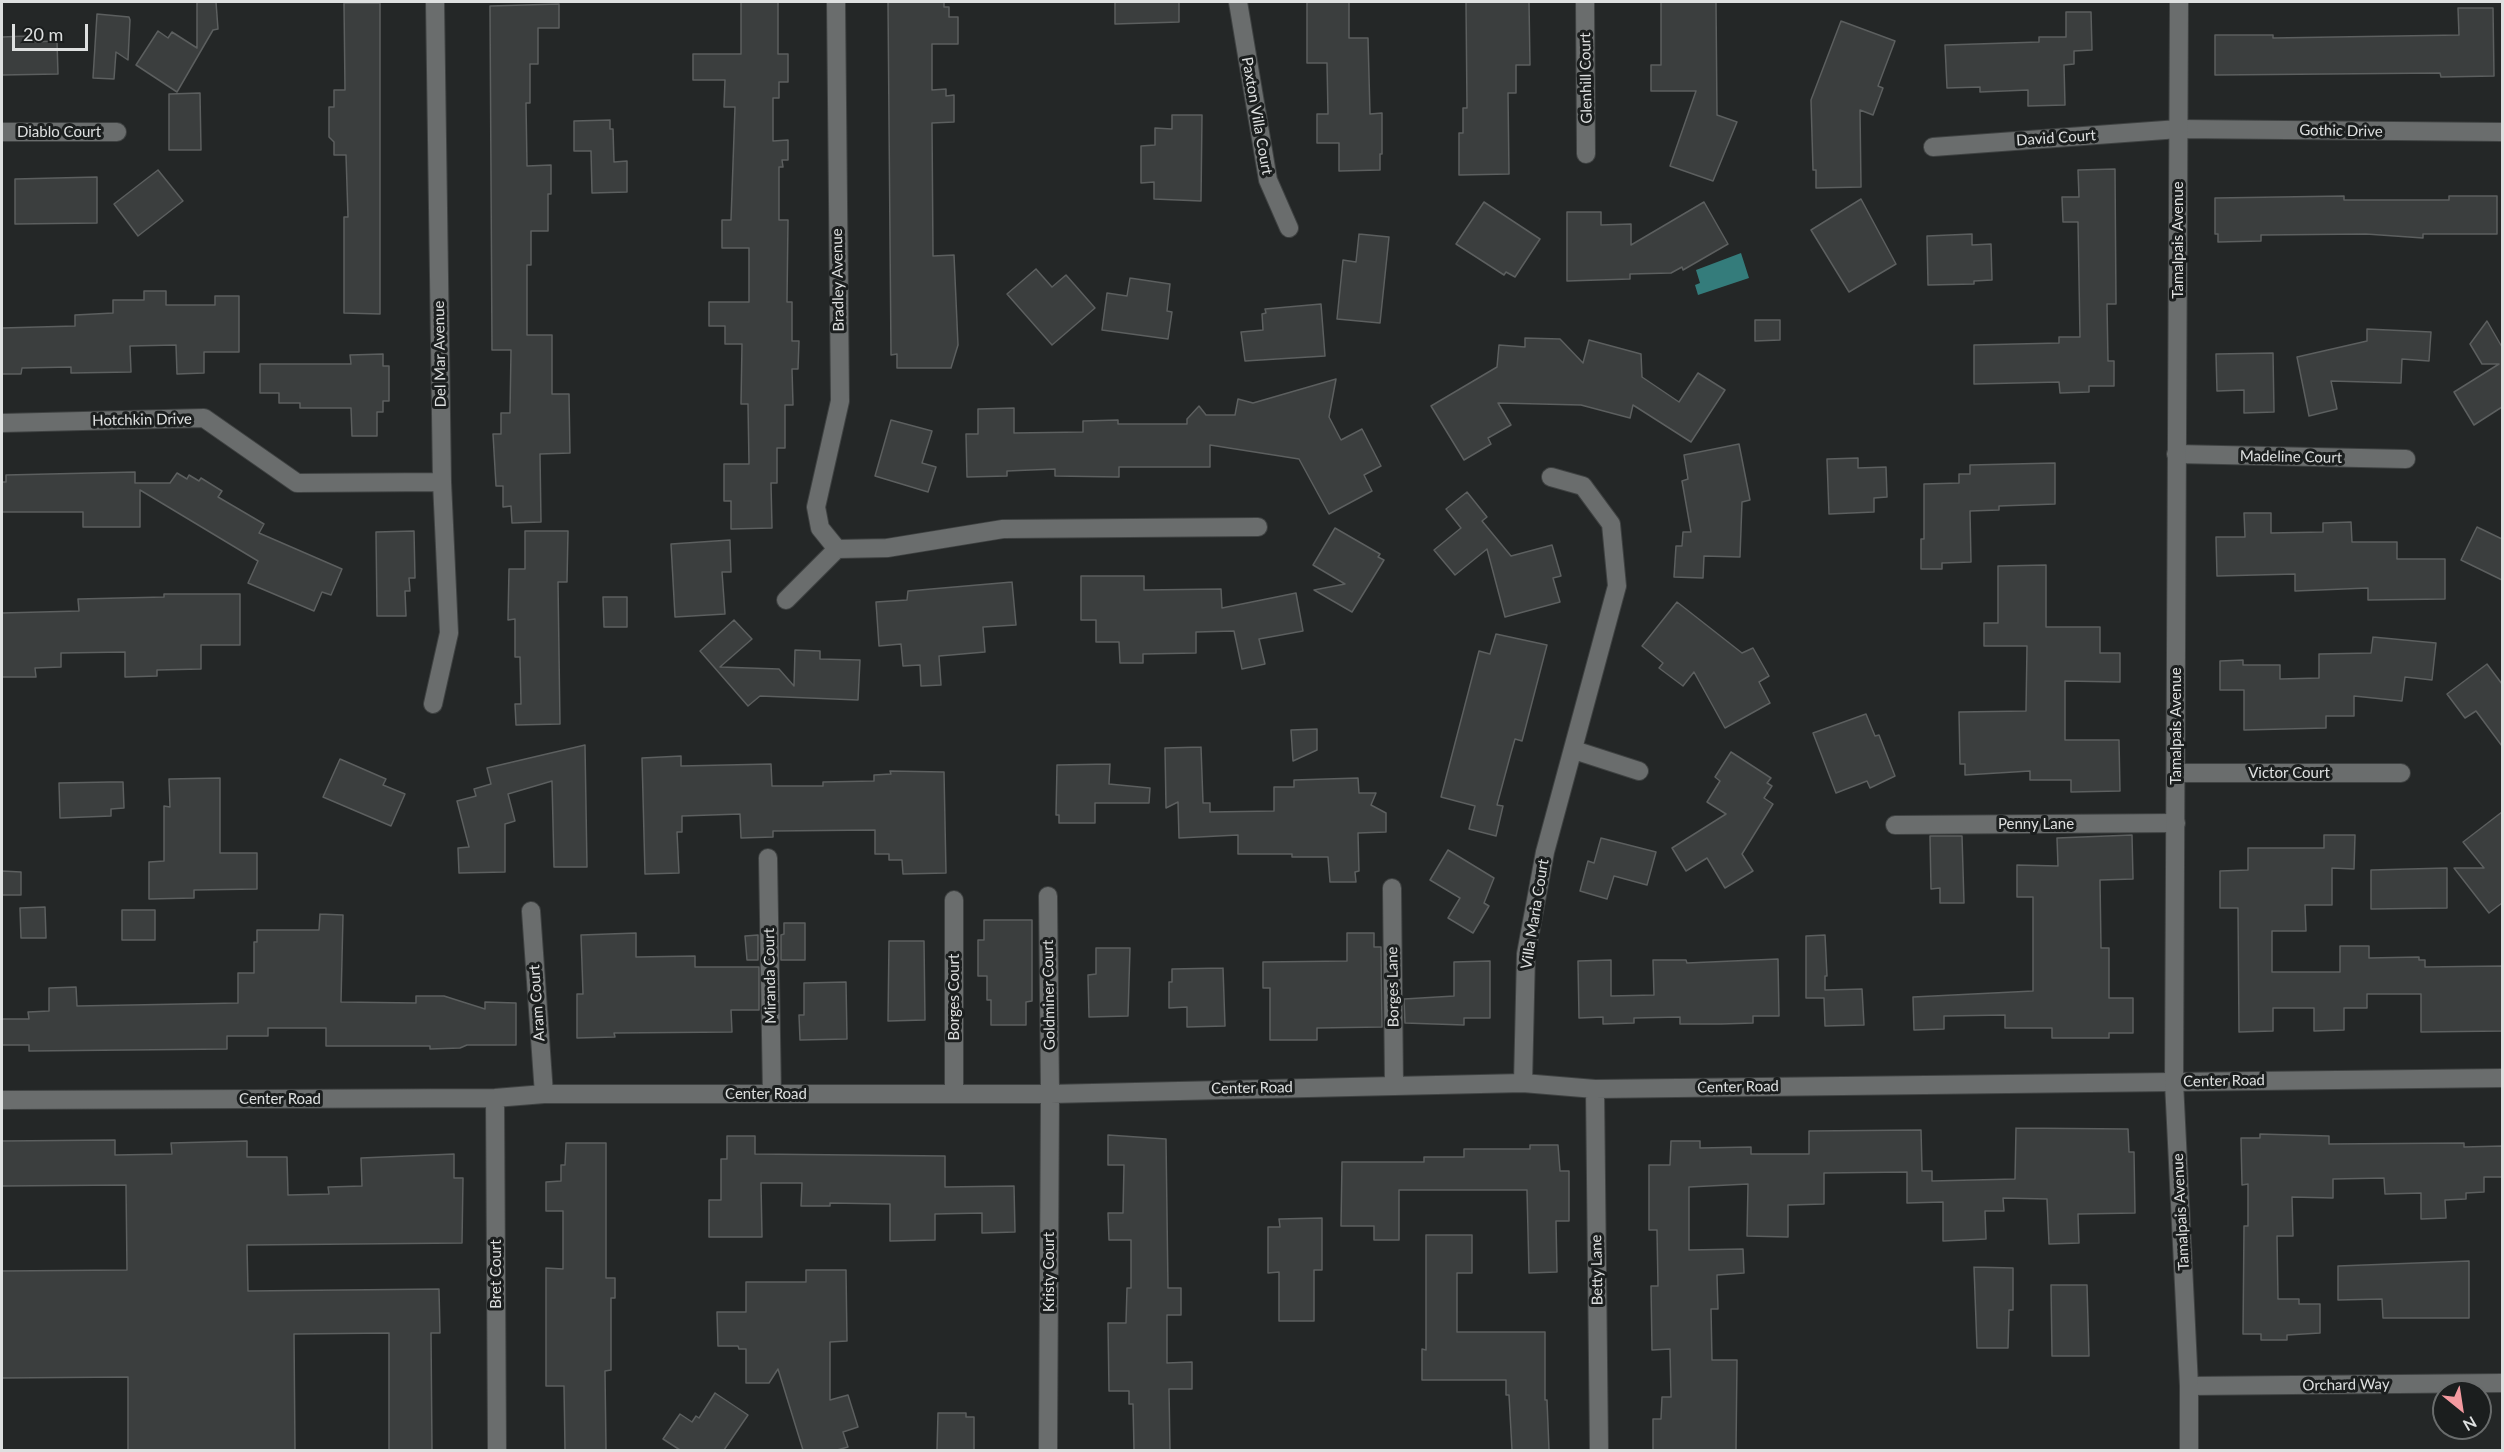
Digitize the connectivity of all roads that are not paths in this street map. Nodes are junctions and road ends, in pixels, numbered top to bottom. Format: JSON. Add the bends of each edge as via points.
{"nodes":[{"id":1,"x":435,"y":2,"type":"edge"},
{"id":2,"x":836,"y":2,"type":"edge"},
{"id":3,"x":1238,"y":2,"type":"edge"},
{"id":4,"x":1585,"y":2,"type":"edge"},
{"id":5,"x":2179,"y":2,"type":"edge"},
{"id":6,"x":2179,"y":129,"type":"junction"},
{"id":7,"x":2,"y":132,"type":"edge"},
{"id":8,"x":117,"y":132,"type":"dead end"},
{"id":9,"x":2502,"y":132,"type":"edge"},
{"id":10,"x":1933,"y":147,"type":"dead end"},
{"id":11,"x":1586,"y":154,"type":"dead end"},
{"id":12,"x":1289,"y":228,"type":"dead end"},
{"id":13,"x":2,"y":423,"type":"edge"},
{"id":14,"x":2176,"y":454,"type":"junction"},
{"id":15,"x":2406,"y":459,"type":"dead end"},
{"id":16,"x":1551,"y":477,"type":"dead end"},
{"id":17,"x":442,"y":482,"type":"junction"},
{"id":18,"x":1258,"y":526,"type":"dead end"},
{"id":19,"x":837,"y":549,"type":"junction"},
{"id":20,"x":786,"y":600,"type":"dead end"},
{"id":21,"x":433,"y":704,"type":"dead end"},
{"id":22,"x":1574,"y":750,"type":"junction"},
{"id":23,"x":1640,"y":771,"type":"dead end"},
{"id":24,"x":2176,"y":772,"type":"junction"},
{"id":25,"x":2402,"y":773,"type":"dead end"},
{"id":26,"x":2176,"y":823,"type":"junction"},
{"id":27,"x":1895,"y":825,"type":"dead end"},
{"id":28,"x":768,"y":858,"type":"dead end"},
{"id":29,"x":1392,"y":888,"type":"dead end"},
{"id":30,"x":1048,"y":896,"type":"dead end"},
{"id":31,"x":954,"y":900,"type":"dead end"},
{"id":32,"x":531,"y":911,"type":"dead end"},
{"id":33,"x":2502,"y":1078,"type":"edge"},
{"id":34,"x":2175,"y":1082,"type":"junction"},
{"id":35,"x":1523,"y":1083,"type":"junction"},
{"id":36,"x":1394,"y":1086,"type":"junction"},
{"id":37,"x":1595,"y":1089,"type":"junction"},
{"id":38,"x":544,"y":1094,"type":"junction"},
{"id":39,"x":772,"y":1094,"type":"junction"},
{"id":40,"x":954,"y":1094,"type":"junction"},
{"id":41,"x":1050,"y":1094,"type":"junction"},
{"id":42,"x":495,"y":1098,"type":"junction"},
{"id":43,"x":2,"y":1100,"type":"edge"},
{"id":44,"x":2502,"y":1383,"type":"edge"},
{"id":45,"x":2189,"y":1386,"type":"junction"},
{"id":46,"x":497,"y":1450,"type":"edge"},
{"id":47,"x":1048,"y":1450,"type":"edge"},
{"id":48,"x":1599,"y":1450,"type":"edge"},
{"id":49,"x":2189,"y":1450,"type":"edge"}],
"edges":[{"from":1,"to":17,"type":"street","name":"Del Mar Avenue"},
{"from":2,"to":19,"type":"street","name":"Bradley Avenue","via":[[840,401],[816,507],[820,528]]},
{"from":3,"to":12,"type":"street","name":"Paxton Villa Court","via":[[1268,180]]},
{"from":4,"to":11,"type":"street","name":"Glenhill Court"},
{"from":5,"to":6,"type":"street","name":"Tamalpais Avenue"},
{"from":6,"to":9,"type":"street","name":"Gothic Drive"},
{"from":6,"to":10,"type":"street","name":"David Court"},
{"from":6,"to":14,"type":"street","name":"Tamalpais Avenue"},
{"from":7,"to":8,"type":"street","name":"Diablo Court"},
{"from":13,"to":17,"type":"street","name":"Hotchkin Drive","via":[[204,418],[297,483]]},
{"from":14,"to":15,"type":"street","name":"Madeline Court"},
{"from":14,"to":24,"type":"street","name":"Tamalpais Avenue"},
{"from":16,"to":22,"type":"street","name":"Villa Maria Court","via":[[1583,486],[1611,524],[1617,586]]},
{"from":17,"to":21,"type":"street","name":"Del Mar Avenue","via":[[449,633]]},
{"from":18,"to":19,"type":"street","via":[[1003,529],[887,548]]},
{"from":19,"to":20,"type":"street"},
{"from":22,"to":23,"type":"street"},
{"from":22,"to":35,"type":"street","name":"Villa Maria Court","via":[[1545,852],[1526,954]]},
{"from":24,"to":25,"type":"street","name":"Victor Court"},
{"from":24,"to":26,"type":"street","name":"Tamalpais Avenue"},
{"from":26,"to":27,"type":"street","name":"Penny Lane"},
{"from":26,"to":34,"type":"street","name":"Tamalpais Avenue"},
{"from":28,"to":39,"type":"street","name":"Miranda Court"},
{"from":29,"to":36,"type":"street","name":"Borges Lane"},
{"from":30,"to":41,"type":"street","name":"Goldminer Court"},
{"from":31,"to":40,"type":"street","name":"Borges Court"},
{"from":32,"to":38,"type":"street","name":"Aram Court"},
{"from":33,"to":34,"type":"street","name":"Center Road"},
{"from":34,"to":37,"type":"street","name":"Center Road"},
{"from":34,"to":45,"type":"street","name":"Tamalpais Avenue"},
{"from":35,"to":36,"type":"street","name":"Center Road"},
{"from":35,"to":37,"type":"street","name":"Center Road"},
{"from":36,"to":41,"type":"street","name":"Center Road"},
{"from":37,"to":48,"type":"street","name":"Betty Lane"},
{"from":38,"to":39,"type":"street","name":"Center Road"},
{"from":38,"to":42,"type":"street","name":"Center Road"},
{"from":39,"to":40,"type":"street","name":"Center Road"},
{"from":40,"to":41,"type":"street","name":"Center Road"},
{"from":41,"to":47,"type":"street","name":"Kristy Court"},
{"from":42,"to":43,"type":"street","name":"Center Road"},
{"from":42,"to":46,"type":"street","name":"Bret Court"},
{"from":44,"to":45,"type":"street","name":"Orchard Way"},
{"from":45,"to":49,"type":"street","name":"Tamalpais Avenue"}]}
